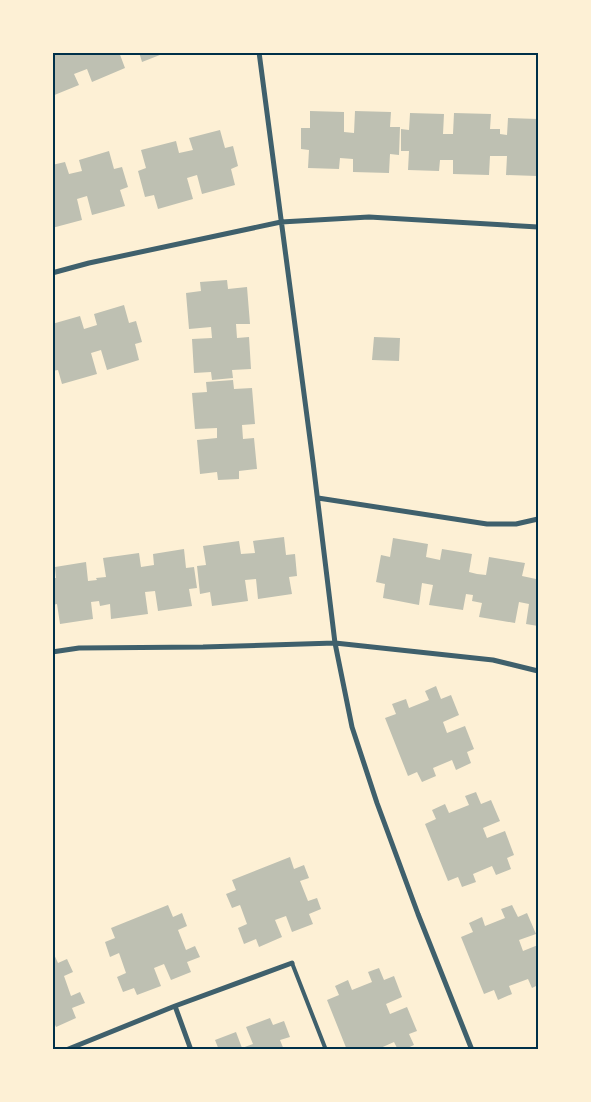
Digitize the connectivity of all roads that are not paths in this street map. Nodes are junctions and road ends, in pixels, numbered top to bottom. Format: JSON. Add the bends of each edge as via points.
{"nodes":[{"id":1,"x":259,"y":52,"type":"edge"},
{"id":2,"x":281,"y":222,"type":"junction"},
{"id":3,"x":538,"y":227,"type":"edge"},
{"id":4,"x":52,"y":273,"type":"edge"},
{"id":5,"x":318,"y":498,"type":"junction"},
{"id":6,"x":538,"y":518,"type":"edge"},
{"id":7,"x":335,"y":643,"type":"junction"},
{"id":8,"x":52,"y":652,"type":"edge"},
{"id":9,"x":538,"y":670,"type":"edge"},
{"id":10,"x":292,"y":964,"type":"joint"},
{"id":11,"x":174,"y":1006,"type":"junction"},
{"id":12,"x":66,"y":1050,"type":"edge"},
{"id":13,"x":191,"y":1050,"type":"edge"},
{"id":14,"x":326,"y":1050,"type":"edge"},
{"id":15,"x":472,"y":1050,"type":"edge"}],
"edges":[{"from":1,"to":2,"type":"street"},
{"from":2,"to":3,"type":"street","via":[[369,217]]},
{"from":2,"to":4,"type":"street"},
{"from":2,"to":5,"type":"street"},
{"from":5,"to":6,"type":"street","via":[[487,524],[516,524]]},
{"from":5,"to":7,"type":"street"},
{"from":7,"to":8,"type":"street","via":[[78,648]]},
{"from":7,"to":9,"type":"street","via":[[493,660]]},
{"from":7,"to":15,"type":"street","via":[[352,727],[377,804]]},
{"from":10,"to":11,"type":"street"},
{"from":10,"to":14,"type":"lane"},
{"from":11,"to":12,"type":"street"},
{"from":11,"to":13,"type":"street"}]}
